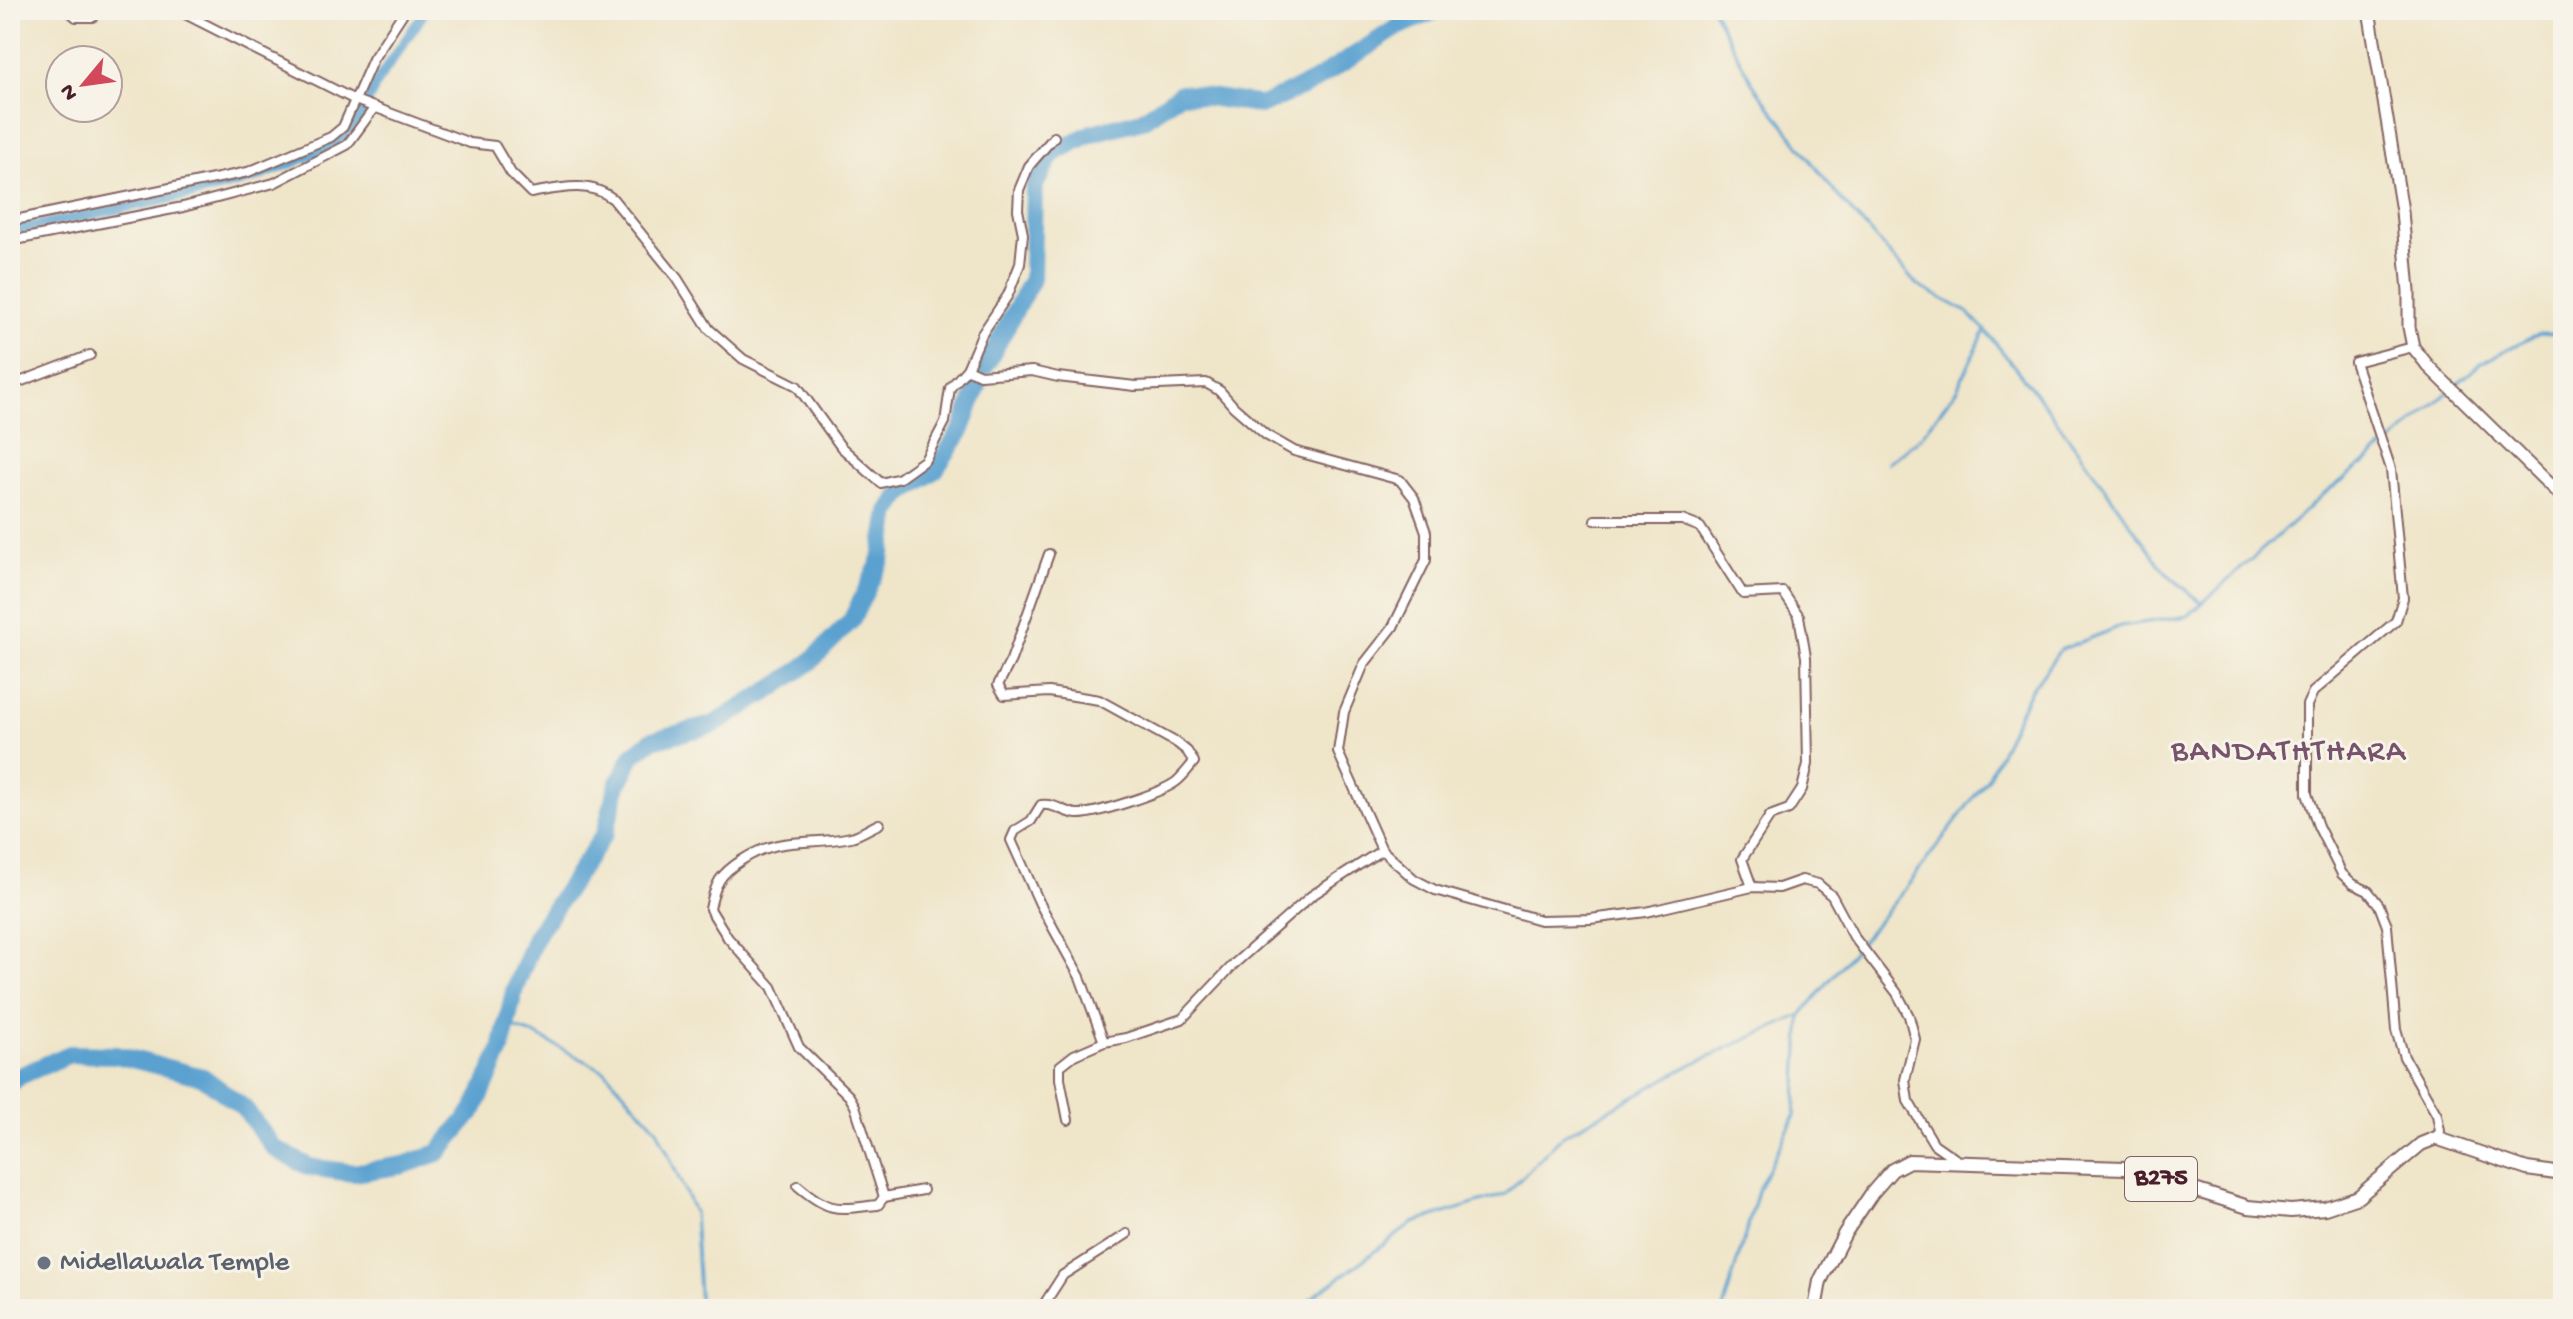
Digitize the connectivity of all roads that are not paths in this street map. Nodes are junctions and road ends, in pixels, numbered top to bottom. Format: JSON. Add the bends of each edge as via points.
{"nodes":[{"id":1,"x":68,"y":10,"type":"edge"},
{"id":2,"x":102,"y":10,"type":"edge"},
{"id":3,"x":177,"y":10,"type":"edge"},
{"id":4,"x":405,"y":10,"type":"edge"},
{"id":5,"x":2369,"y":10,"type":"edge"},
{"id":6,"x":357,"y":102,"type":"junction"},
{"id":7,"x":373,"y":106,"type":"junction"},
{"id":8,"x":1054,"y":137,"type":"dead end"},
{"id":9,"x":10,"y":221,"type":"edge"},
{"id":10,"x":10,"y":241,"type":"edge"},
{"id":11,"x":2413,"y":347,"type":"junction"},
{"id":12,"x":90,"y":355,"type":"dead end"},
{"id":13,"x":967,"y":369,"type":"junction"},
{"id":14,"x":10,"y":380,"type":"edge"},
{"id":15,"x":2563,"y":498,"type":"edge"},
{"id":16,"x":1595,"y":520,"type":"dead end"},
{"id":17,"x":1049,"y":554,"type":"dead end"},
{"id":18,"x":879,"y":824,"type":"dead end"},
{"id":19,"x":1382,"y":850,"type":"junction"},
{"id":20,"x":1752,"y":887,"type":"junction"},
{"id":21,"x":1104,"y":1042,"type":"junction"},
{"id":22,"x":1068,"y":1120,"type":"dead end"},
{"id":23,"x":2436,"y":1138,"type":"junction"},
{"id":24,"x":1960,"y":1161,"type":"junction"},
{"id":25,"x":2563,"y":1174,"type":"edge"},
{"id":26,"x":798,"y":1186,"type":"dead end"},
{"id":27,"x":923,"y":1190,"type":"dead end"},
{"id":28,"x":884,"y":1197,"type":"junction"},
{"id":29,"x":1127,"y":1234,"type":"dead end"},
{"id":30,"x":10,"y":1301,"type":"edge"},
{"id":31,"x":2563,"y":1302,"type":"edge"},
{"id":32,"x":20,"y":1309,"type":"edge"},
{"id":33,"x":1041,"y":1309,"type":"edge"},
{"id":34,"x":1815,"y":1309,"type":"edge"},
{"id":35,"x":2556,"y":1309,"type":"edge"}],
"edges":[{"from":1,"to":2,"type":"street","via":[[76,17],[93,17]]},
{"from":3,"to":6,"type":"street"},
{"from":4,"to":6,"type":"street","via":[[373,59]]},
{"from":5,"to":11,"type":"main road","via":[[2402,211]]},
{"from":6,"to":7,"type":"street"},
{"from":6,"to":9,"type":"street","via":[[331,137],[248,172]]},
{"from":7,"to":10,"type":"street","via":[[347,145],[274,183]]},
{"from":7,"to":13,"type":"street","via":[[470,143],[495,146],[531,193],[569,187],[602,190],[677,278],[709,329],[743,359],[797,386],[841,447],[881,483],[900,478],[925,460],[945,422],[950,388]]},
{"from":8,"to":13,"type":"street","via":[[1029,166],[1019,190],[1020,264]]},
{"from":11,"to":15,"type":"main road"},
{"from":11,"to":23,"type":"street","via":[[2355,362],[2391,469],[2403,598],[2396,621],[2313,692],[2307,705],[2307,794],[2342,874],[2368,891],[2387,926],[2396,1030],[2404,1057],[2437,1115]]},
{"from":12,"to":14,"type":"street","via":[[22,381]]},
{"from":13,"to":19,"type":"street","via":[[980,375],[1032,371],[1135,386],[1206,383],[1266,435],[1294,451],[1400,480],[1414,498],[1426,532],[1426,560],[1393,627],[1364,664],[1344,712],[1338,752]]},
{"from":16,"to":20,"type":"street","via":[[1682,520],[1700,527],[1743,594],[1783,592],[1799,616],[1806,657],[1808,764],[1802,789],[1789,809],[1770,816],[1742,859]]},
{"from":17,"to":21,"type":"street","via":[[1000,690],[1004,695],[1049,692],[1099,700],[1177,743],[1194,762],[1177,782],[1095,811],[1076,814],[1041,805],[1011,840],[1080,977]]},
{"from":18,"to":28,"type":"street","via":[[853,837],[759,849],[726,870],[714,887],[710,909],[772,987],[799,1047],[849,1096]]},
{"from":19,"to":20,"type":"street","via":[[1435,890],[1540,920],[1646,912]]},
{"from":19,"to":21,"type":"street","via":[[1311,896],[1182,1019]]},
{"from":20,"to":24,"type":"street","via":[[1779,888],[1802,880],[1832,896],[1909,1016],[1915,1039],[1905,1080],[1908,1101],[1934,1144]]},
{"from":21,"to":22,"type":"street","via":[[1060,1066]]},
{"from":23,"to":24,"type":"main road","number":"B275","via":[[2421,1144],[2358,1197],[2325,1208],[2291,1211],[2248,1207],[2125,1168]]},
{"from":23,"to":25,"type":"main road","via":[[2527,1169]]},
{"from":24,"to":34,"type":"main road","number":"B275","via":[[1909,1161],[1892,1170],[1845,1233],[1820,1281]]},
{"from":26,"to":28,"type":"street","via":[[817,1202],[837,1209],[878,1205]]},
{"from":27,"to":28,"type":"street"},
{"from":29,"to":33,"type":"street","via":[[1063,1275]]},
{"from":30,"to":32,"type":"main road"},
{"from":31,"to":35,"type":"street"}]}
